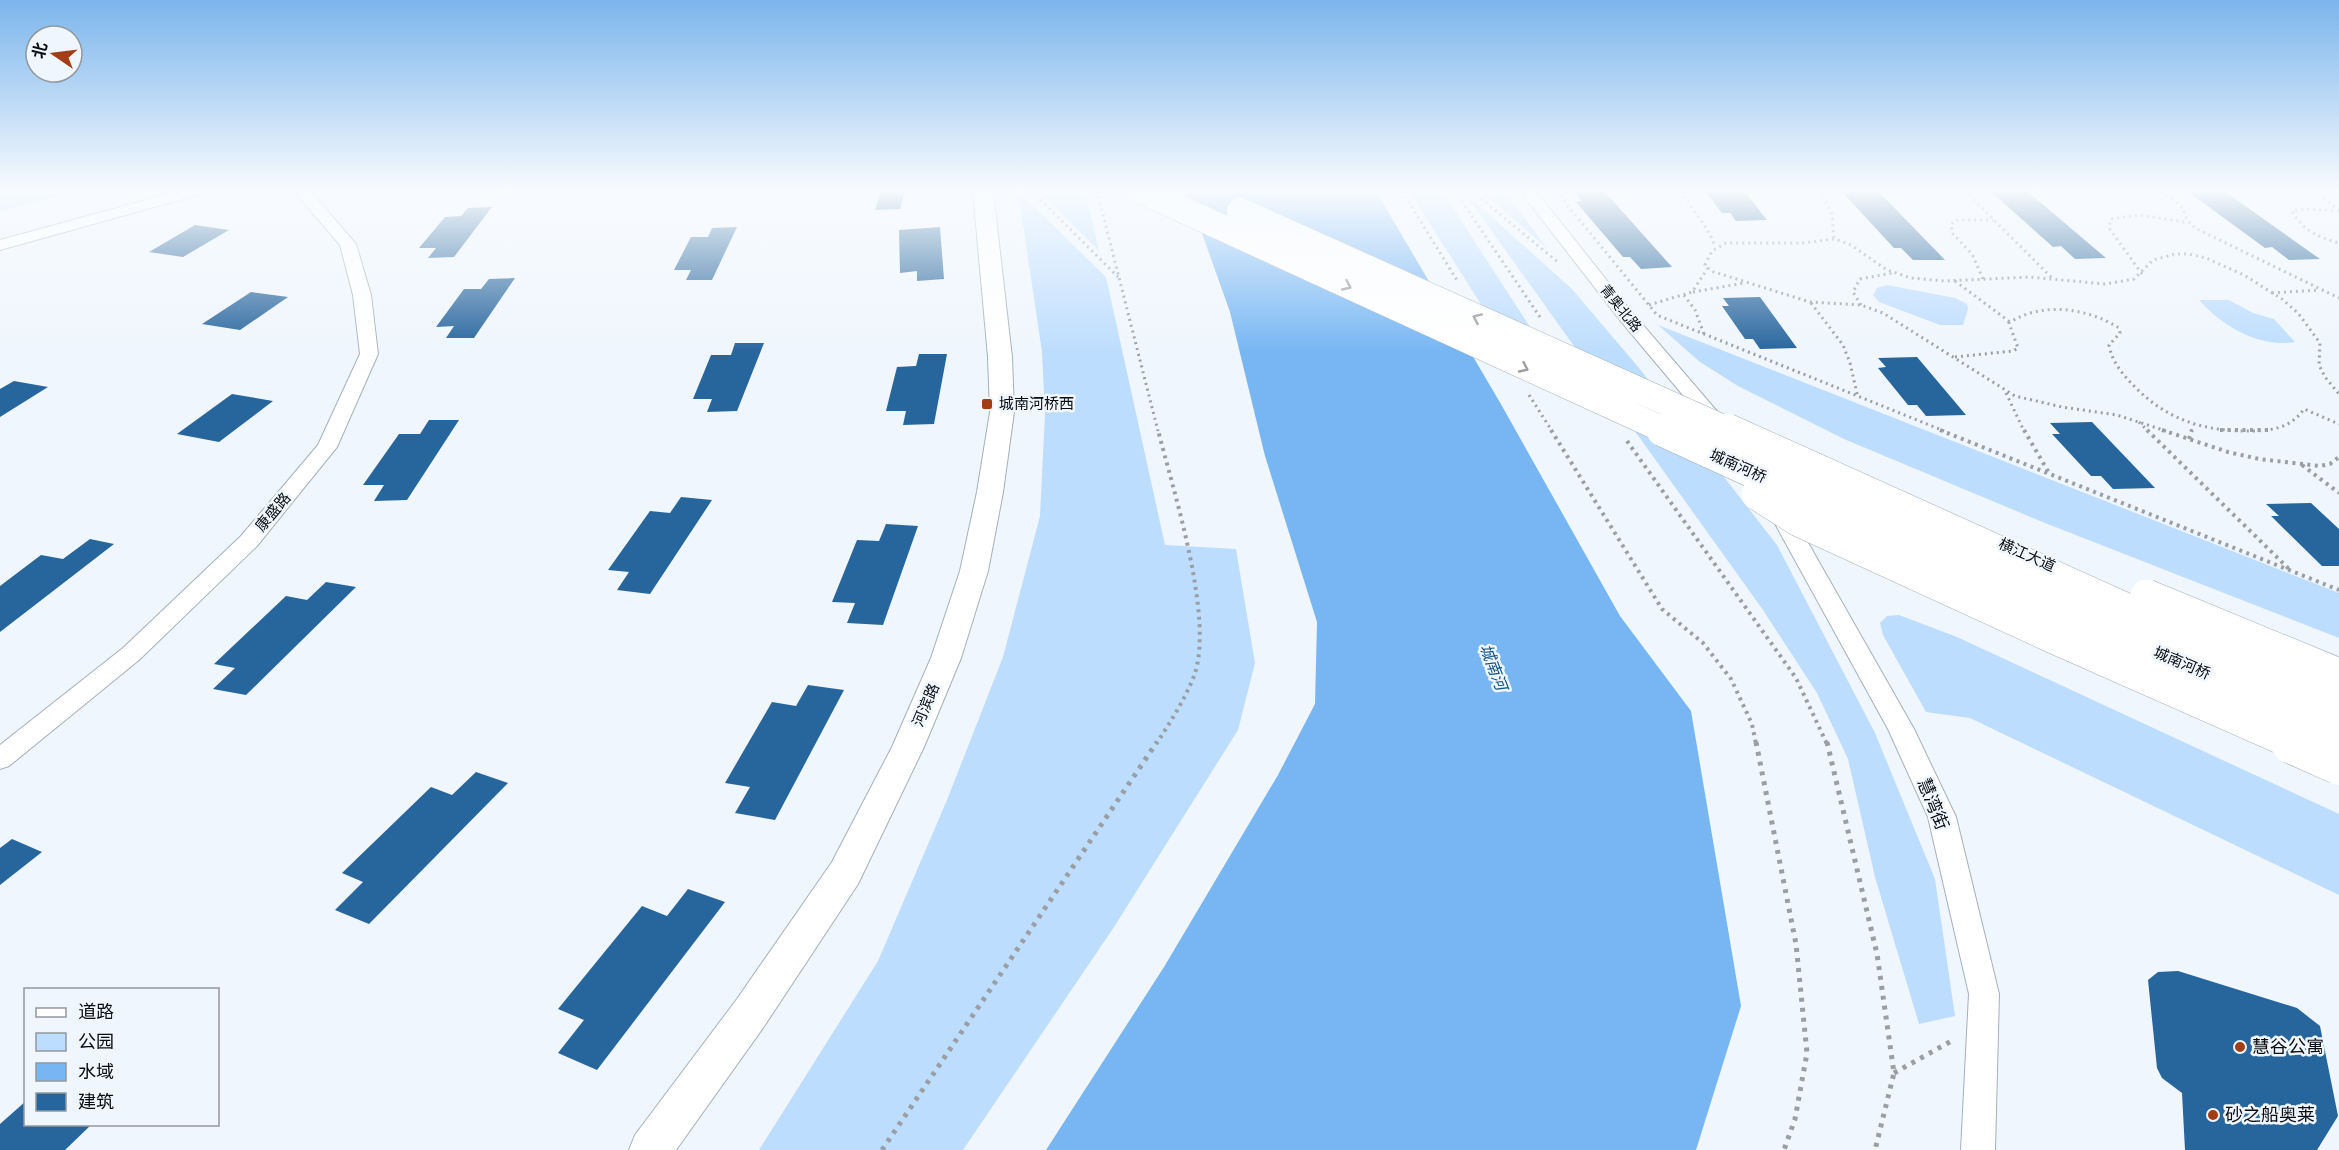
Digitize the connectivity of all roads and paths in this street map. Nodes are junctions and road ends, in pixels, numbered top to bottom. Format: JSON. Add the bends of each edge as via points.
{"nodes":[{"id":1,"x":348,"y":245,"type":"edge"},
{"id":2,"x":988,"y":245,"type":"edge"},
{"id":3,"x":1086,"y":245,"type":"edge"},
{"id":4,"x":1111,"y":245,"type":"edge"},
{"id":5,"x":1253,"y":245,"type":"edge"},
{"id":6,"x":1314,"y":245,"type":"edge"},
{"id":7,"x":1435,"y":245,"type":"edge"},
{"id":8,"x":1491,"y":245,"type":"edge"},
{"id":9,"x":1538,"y":245,"type":"edge"},
{"id":10,"x":1570,"y":245,"type":"edge"},
{"id":11,"x":1600,"y":245,"type":"edge"},
{"id":12,"x":1720,"y":245,"type":"edge"},
{"id":13,"x":1847,"y":245,"type":"edge"},
{"id":14,"x":1962,"y":245,"type":"edge"},
{"id":15,"x":2018,"y":245,"type":"edge"},
{"id":16,"x":2121,"y":245,"type":"edge"},
{"id":17,"x":2226,"y":245,"type":"edge"},
{"id":18,"x":1715,"y":246,"type":"joint"},
{"id":19,"x":1565,"y":267,"type":"dead end"},
{"id":20,"x":1708,"y":268,"type":"junction"},
{"id":21,"x":1893,"y":273,"type":"junction"},
{"id":22,"x":2142,"y":274,"type":"junction"},
{"id":23,"x":1119,"y":278,"type":"junction"},
{"id":24,"x":1983,"y":279,"type":"junction"},
{"id":25,"x":1955,"y":281,"type":"junction"},
{"id":26,"x":2054,"y":281,"type":"junction"},
{"id":27,"x":1746,"y":282,"type":"junction"},
{"id":28,"x":1460,"y":284,"type":"dead end"},
{"id":29,"x":2319,"y":290,"type":"junction"},
{"id":30,"x":1692,"y":292,"type":"junction"},
{"id":31,"x":2272,"y":293,"type":"junction"},
{"id":32,"x":1684,"y":295,"type":"junction"},
{"id":33,"x":2339,"y":298,"type":"edge"},
{"id":34,"x":1810,"y":302,"type":"junction"},
{"id":35,"x":1649,"y":305,"type":"junction"},
{"id":36,"x":1861,"y":305,"type":"junction"},
{"id":37,"x":2010,"y":322,"type":"junction"},
{"id":38,"x":1545,"y":324,"type":"dead end"},
{"id":39,"x":1704,"y":335,"type":"junction"},
{"id":40,"x":1954,"y":357,"type":"junction"},
{"id":41,"x":1606,"y":377,"type":"junction"},
{"id":42,"x":1523,"y":385,"type":"dead end"},
{"id":43,"x":2006,"y":392,"type":"junction"},
{"id":44,"x":2339,"y":394,"type":"edge"},
{"id":45,"x":1858,"y":398,"type":"junction"},
{"id":46,"x":1716,"y":422,"type":"junction"},
{"id":47,"x":2139,"y":422,"type":"junction"},
{"id":48,"x":2339,"y":424,"type":"edge"},
{"id":49,"x":2193,"y":426,"type":"junction"},
{"id":50,"x":1630,"y":428,"type":"junction"},
{"id":51,"x":2189,"y":439,"type":"junction"},
{"id":52,"x":2339,"y":457,"type":"edge"},
{"id":53,"x":2301,"y":465,"type":"junction"},
{"id":54,"x":2050,"y":475,"type":"junction"},
{"id":55,"x":1769,"y":492,"type":"junction"},
{"id":56,"x":2339,"y":493,"type":"edge"},
{"id":57,"x":2290,"y":571,"type":"junction"},
{"id":58,"x":2339,"y":590,"type":"edge"},
{"id":59,"x":2339,"y":675,"type":"edge"},
{"id":60,"x":2339,"y":687,"type":"edge"},
{"id":61,"x":2339,"y":701,"type":"edge"},
{"id":62,"x":2339,"y":730,"type":"edge"},
{"id":63,"x":2339,"y":747,"type":"edge"},
{"id":64,"x":0,"y":759,"type":"edge"},
{"id":65,"x":2339,"y":763,"type":"edge"},
{"id":66,"x":1955,"y":1040,"type":"dead end"},
{"id":67,"x":1894,"y":1073,"type":"junction"},
{"id":68,"x":650,"y":1150,"type":"edge"},
{"id":69,"x":882,"y":1150,"type":"edge"},
{"id":70,"x":1784,"y":1150,"type":"edge"},
{"id":71,"x":1875,"y":1150,"type":"edge"},
{"id":72,"x":1978,"y":1150,"type":"edge"}],
"edges":[{"from":1,"to":64,"type":"street","name":"康盛路","via":[[362,295],[369,354],[327,447],[249,541],[131,654]]},
{"from":2,"to":68,"type":"street","name":"河滨路","via":[[1002,412],[974,571],[946,658],[908,747],[845,873],[751,1012]]},
{"from":3,"to":23,"type":"path"},
{"from":4,"to":23,"type":"path"},
{"from":5,"to":50,"type":"highway","name":"城南河桥","one_way":true,"bridge":true},
{"from":41,"to":6,"type":"highway","name":"城南河桥","one_way":true,"bridge":true},
{"from":7,"to":28,"type":"path"},
{"from":8,"to":38,"type":"path"},
{"from":9,"to":19,"type":"path"},
{"from":10,"to":46,"type":"street","name":"青奥北路"},
{"from":11,"to":35,"type":"path"},
{"from":12,"to":18,"type":"path"},
{"from":13,"to":21,"type":"path"},
{"from":14,"to":24,"type":"path","via":[[1971,252]]},
{"from":15,"to":26,"type":"path"},
{"from":16,"to":22,"type":"path"},
{"from":17,"to":29,"type":"path"},
{"from":18,"to":20,"type":"path","via":[[1706,256]]},
{"from":20,"to":27,"type":"path"},
{"from":20,"to":30,"type":"path"},
{"from":21,"to":25,"type":"path","via":[[1923,280]]},
{"from":21,"to":36,"type":"path","via":[[1860,279],[1853,292]]},
{"from":22,"to":26,"type":"path","via":[[2115,284]]},
{"from":22,"to":31,"type":"path","via":[[2153,260],[2187,253],[2228,267]]},
{"from":23,"to":69,"type":"path","via":[[1187,544],[1200,639],[1194,675],[1166,729]]},
{"from":24,"to":25,"type":"path"},
{"from":24,"to":26,"type":"path","via":[[2032,277]]},
{"from":25,"to":37,"type":"path"},
{"from":27,"to":30,"type":"path"},
{"from":27,"to":34,"type":"path"},
{"from":29,"to":31,"type":"path"},
{"from":29,"to":33,"type":"path"},
{"from":30,"to":32,"type":"path"},
{"from":31,"to":44,"type":"path","via":[[2313,328],[2320,343],[2317,354],[2321,374]]},
{"from":32,"to":35,"type":"path"},
{"from":32,"to":39,"type":"path","via":[[1695,310]]},
{"from":34,"to":36,"type":"path"},
{"from":34,"to":45,"type":"path","via":[[1843,345]]},
{"from":35,"to":39,"type":"path","via":[[1666,320]]},
{"from":36,"to":40,"type":"path","via":[[1883,313]]},
{"from":37,"to":40,"type":"path","via":[[2018,348]]},
{"from":37,"to":49,"type":"path","via":[[2042,309],[2082,313],[2113,322],[2120,333],[2109,345],[2119,369],[2153,404]]},
{"from":39,"to":45,"type":"path"},
{"from":40,"to":43,"type":"path"},
{"from":41,"to":59,"type":"highway","bridge":true,"via":[[1828,460]]},
{"from":41,"to":61,"type":"highway","name":"城南河桥","bridge":true,"via":[[2211,648]]},
{"from":42,"to":70,"type":"path","via":[[1662,609],[1703,643],[1731,679],[1752,724],[1796,944],[1807,1053],[1795,1119]]},
{"from":43,"to":47,"type":"path","via":[[2032,401]]},
{"from":43,"to":54,"type":"path","via":[[2028,441]]},
{"from":45,"to":54,"type":"path"},
{"from":46,"to":55,"type":"street","name":"青奥北路"},
{"from":46,"to":60,"type":"street","name":"横江大道"},
{"from":47,"to":51,"type":"path"},
{"from":47,"to":57,"type":"path"},
{"from":48,"to":49,"type":"path","via":[[2304,409],[2298,420],[2280,429],[2226,431]]},
{"from":49,"to":51,"type":"path"},
{"from":50,"to":62,"type":"highway","name":"城南河桥","bridge":true},
{"from":50,"to":65,"type":"highway","bridge":true,"via":[[1799,520]]},
{"from":50,"to":67,"type":"path","via":[[1796,678],[1829,747],[1877,954]]},
{"from":51,"to":53,"type":"path","via":[[2259,459]]},
{"from":52,"to":53,"type":"path","via":[[2330,464]]},
{"from":53,"to":56,"type":"path"},
{"from":54,"to":57,"type":"path"},
{"from":55,"to":63,"type":"street","via":[[2115,651]]},
{"from":55,"to":72,"type":"street","name":"慧湾街","via":[[1901,729],[1942,817],[1984,994]]},
{"from":57,"to":58,"type":"path"},
{"from":66,"to":67,"type":"path"},
{"from":67,"to":71,"type":"path"}]}
